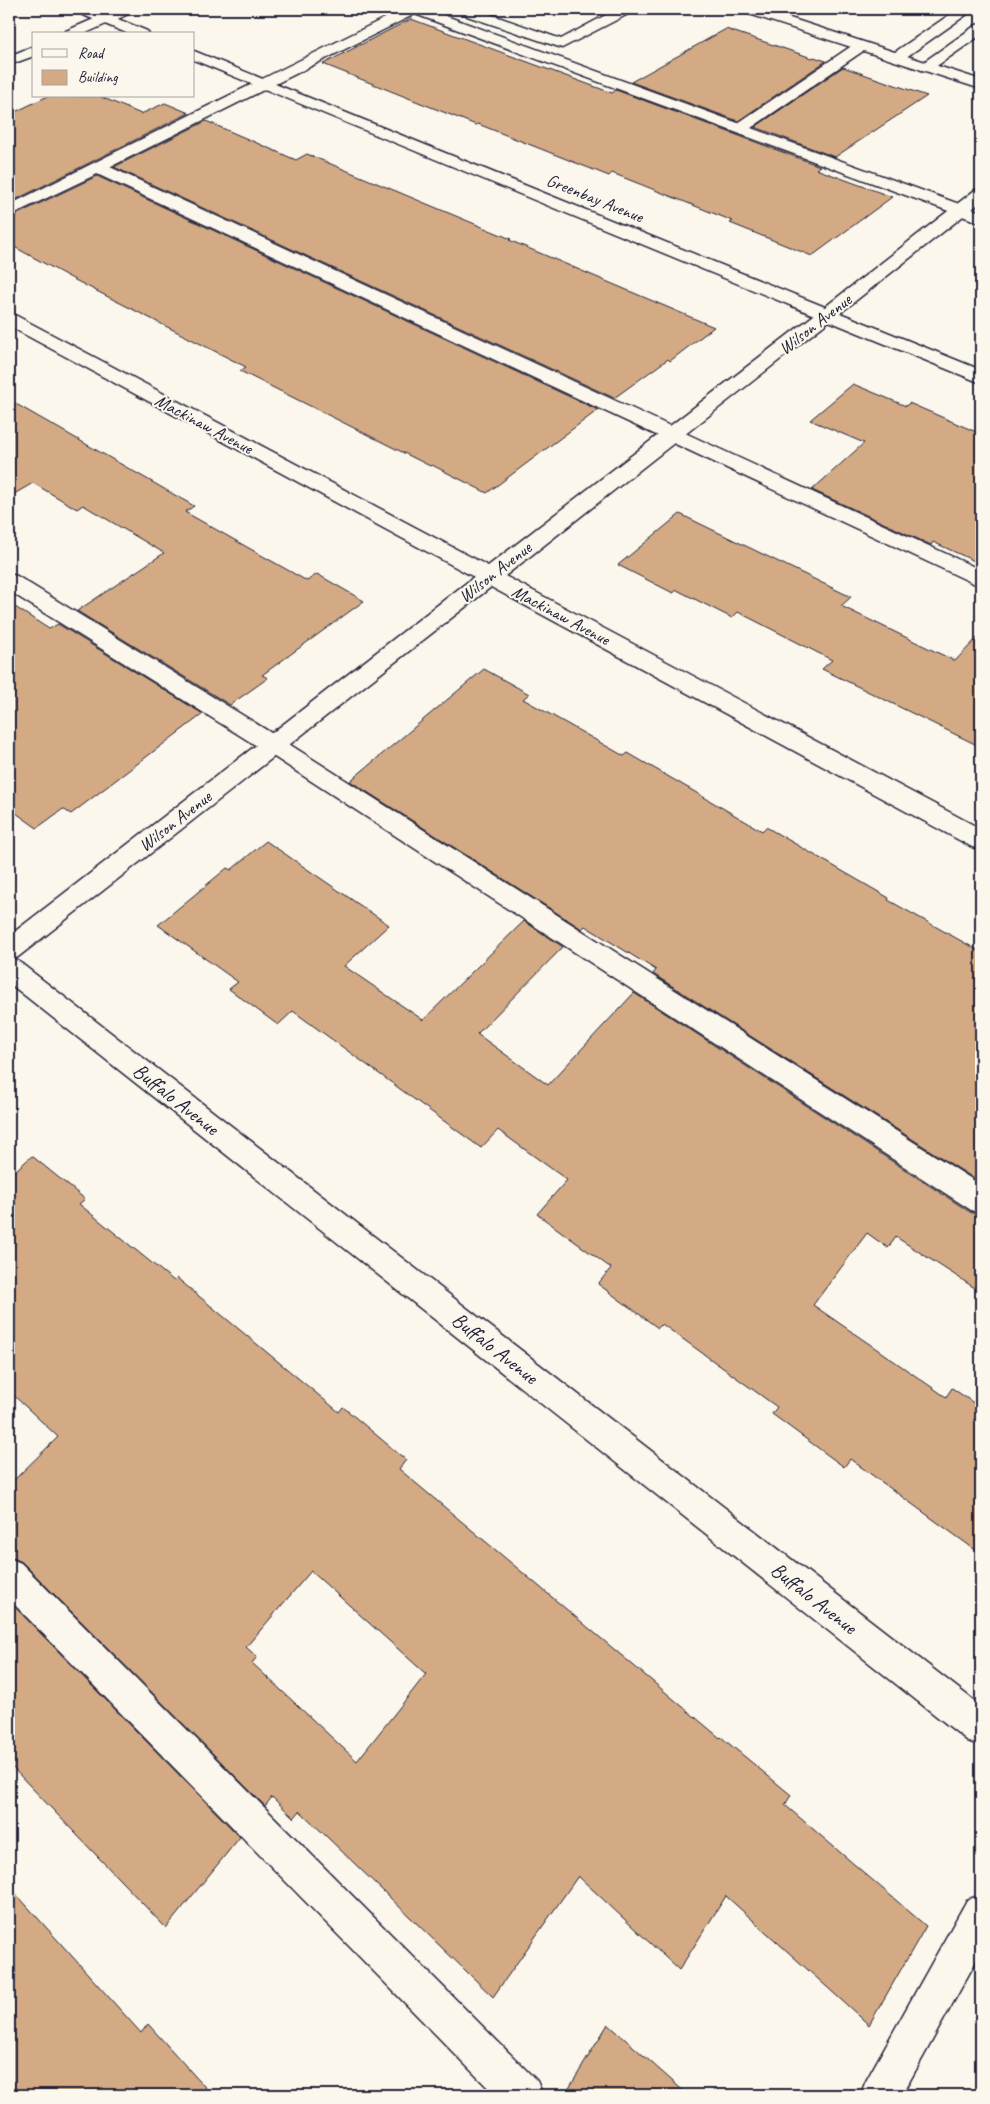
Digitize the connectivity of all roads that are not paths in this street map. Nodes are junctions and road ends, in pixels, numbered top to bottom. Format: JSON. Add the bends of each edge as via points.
{"nodes":[{"id":1,"x":81,"y":9,"type":"edge"},
{"id":2,"x":128,"y":9,"type":"edge"},
{"id":3,"x":479,"y":9,"type":"edge"},
{"id":4,"x":627,"y":9,"type":"edge"},
{"id":5,"x":748,"y":9,"type":"edge"},
{"id":6,"x":966,"y":10,"type":"edge"},
{"id":7,"x":105,"y":19,"type":"junction"},
{"id":8,"x":981,"y":28,"type":"edge"},
{"id":9,"x":76,"y":32,"type":"edge"},
{"id":10,"x":137,"y":32,"type":"edge"},
{"id":11,"x":861,"y":46,"type":"junction"},
{"id":12,"x":32,"y":51,"type":"edge"},
{"id":13,"x":195,"y":55,"type":"edge"},
{"id":14,"x":898,"y":58,"type":"junction"},
{"id":15,"x":9,"y":61,"type":"edge"},
{"id":16,"x":926,"y":67,"type":"junction"},
{"id":17,"x":264,"y":84,"type":"junction"},
{"id":18,"x":981,"y":85,"type":"edge"},
{"id":19,"x":739,"y":129,"type":"junction"},
{"id":20,"x":96,"y":168,"type":"junction"},
{"id":21,"x":981,"y":194,"type":"edge"},
{"id":22,"x":960,"y":210,"type":"junction"},
{"id":23,"x":9,"y":211,"type":"edge"},
{"id":24,"x":981,"y":218,"type":"edge"},
{"id":25,"x":827,"y":314,"type":"junction"},
{"id":26,"x":9,"y":319,"type":"edge"},
{"id":27,"x":981,"y":377,"type":"edge"},
{"id":28,"x":673,"y":434,"type":"junction"},
{"id":29,"x":490,"y":576,"type":"junction"},
{"id":30,"x":981,"y":578,"type":"edge"},
{"id":31,"x":9,"y":581,"type":"edge"},
{"id":32,"x":272,"y":746,"type":"junction"},
{"id":33,"x":981,"y":840,"type":"edge"},
{"id":34,"x":9,"y":950,"type":"edge"},
{"id":35,"x":9,"y":968,"type":"edge"},
{"id":36,"x":981,"y":1201,"type":"edge"},
{"id":37,"x":9,"y":1575,"type":"edge"},
{"id":38,"x":981,"y":1728,"type":"edge"},
{"id":39,"x":981,"y":1914,"type":"edge"},
{"id":40,"x":523,"y":2095,"type":"edge"},
{"id":41,"x":880,"y":2095,"type":"edge"}],
"edges":[{"from":1,"to":7,"type":"street"},
{"from":2,"to":7,"type":"street"},
{"from":3,"to":4,"type":"street","via":[[472,13],[562,44]]},
{"from":5,"to":11,"type":"street"},
{"from":6,"to":14,"type":"street"},
{"from":7,"to":9,"type":"street"},
{"from":7,"to":10,"type":"street"},
{"from":8,"to":16,"type":"street"},
{"from":11,"to":14,"type":"street"},
{"from":11,"to":19,"type":"street"},
{"from":12,"to":15,"type":"street"},
{"from":13,"to":17,"type":"street","name":"Greenbay Avenue"},
{"from":14,"to":16,"type":"street"},
{"from":16,"to":18,"type":"street"},
{"from":17,"to":19,"type":"street","via":[[414,9]]},
{"from":17,"to":20,"type":"street"},
{"from":17,"to":25,"type":"street","name":"Greenbay Avenue"},
{"from":19,"to":22,"type":"street"},
{"from":20,"to":23,"type":"street"},
{"from":20,"to":28,"type":"street"},
{"from":21,"to":22,"type":"street","name":"Wilson Avenue"},
{"from":22,"to":24,"type":"street"},
{"from":22,"to":25,"type":"street","name":"Wilson Avenue"},
{"from":25,"to":27,"type":"street","name":"Greenbay Avenue"},
{"from":25,"to":28,"type":"street","name":"Wilson Avenue"},
{"from":26,"to":29,"type":"street","name":"Mackinaw Avenue"},
{"from":28,"to":29,"type":"street","name":"Wilson Avenue"},
{"from":28,"to":30,"type":"street"},
{"from":29,"to":32,"type":"street","name":"Wilson Avenue"},
{"from":29,"to":33,"type":"street","name":"Mackinaw Avenue"},
{"from":31,"to":32,"type":"street"},
{"from":32,"to":34,"type":"street","name":"Wilson Avenue"},
{"from":32,"to":36,"type":"street"},
{"from":35,"to":38,"type":"street","name":"Buffalo Avenue"},
{"from":37,"to":40,"type":"street"},
{"from":39,"to":41,"type":"street"}]}
